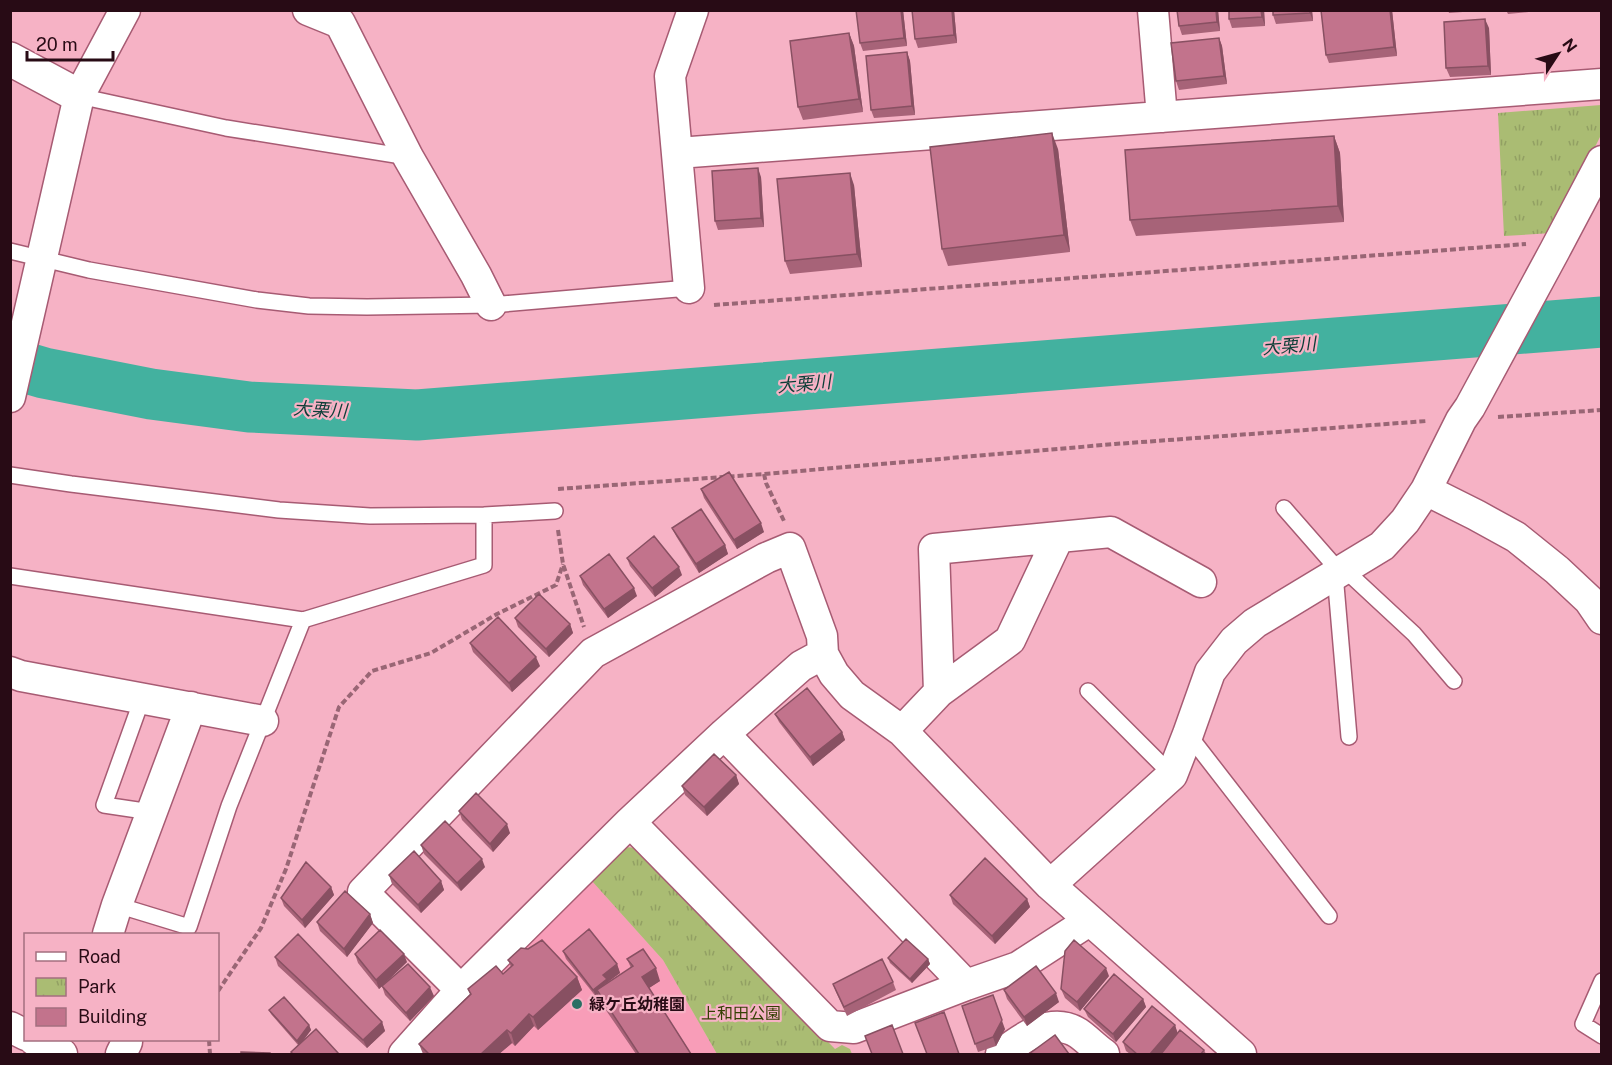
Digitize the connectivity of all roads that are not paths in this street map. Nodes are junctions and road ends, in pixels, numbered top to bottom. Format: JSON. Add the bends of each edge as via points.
{"nodes":[{"id":1,"x":125,"y":10,"type":"edge"},
{"id":2,"x":308,"y":10,"type":"edge"},
{"id":3,"x":693,"y":10,"type":"edge"},
{"id":4,"x":1153,"y":10,"type":"edge"},
{"id":5,"x":338,"y":16,"type":"edge"},
{"id":6,"x":10,"y":59,"type":"edge"},
{"id":7,"x":1602,"y":84,"type":"edge"},
{"id":8,"x":79,"y":96,"type":"junction"},
{"id":9,"x":1162,"y":117,"type":"junction"},
{"id":10,"x":678,"y":153,"type":"junction"},
{"id":11,"x":408,"y":156,"type":"junction"},
{"id":12,"x":1602,"y":160,"type":"edge"},
{"id":13,"x":10,"y":251,"type":"edge"},
{"id":14,"x":38,"y":271,"type":"junction"},
{"id":15,"x":699,"y":297,"type":"joint"},
{"id":16,"x":491,"y":304,"type":"junction"},
{"id":17,"x":10,"y":397,"type":"edge"},
{"id":18,"x":10,"y":475,"type":"edge"},
{"id":19,"x":1426,"y":490,"type":"junction"},
{"id":20,"x":1284,"y":508,"type":"dead end"},
{"id":21,"x":555,"y":511,"type":"road end"},
{"id":22,"x":484,"y":514,"type":"junction"},
{"id":23,"x":1058,"y":538,"type":"junction"},
{"id":24,"x":1340,"y":572,"type":"junction"},
{"id":25,"x":10,"y":576,"type":"edge"},
{"id":26,"x":1201,"y":582,"type":"dead end"},
{"id":27,"x":1602,"y":619,"type":"edge"},
{"id":28,"x":303,"y":620,"type":"junction"},
{"id":29,"x":824,"y":654,"type":"junction"},
{"id":30,"x":10,"y":672,"type":"edge"},
{"id":31,"x":1454,"y":681,"type":"dead end"},
{"id":32,"x":1088,"y":691,"type":"dead end"},
{"id":33,"x":939,"y":692,"type":"junction"},
{"id":34,"x":142,"y":699,"type":"junction"},
{"id":35,"x":191,"y":707,"type":"junction"},
{"id":36,"x":263,"y":721,"type":"junction"},
{"id":37,"x":902,"y":731,"type":"junction"},
{"id":38,"x":723,"y":734,"type":"junction"},
{"id":39,"x":1188,"y":734,"type":"junction"},
{"id":40,"x":1348,"y":737,"type":"dead end"},
{"id":41,"x":1172,"y":775,"type":"junction"},
{"id":42,"x":151,"y":812,"type":"junction"},
{"id":43,"x":630,"y":822,"type":"junction"},
{"id":44,"x":1050,"y":885,"type":"junction"},
{"id":45,"x":117,"y":905,"type":"junction"},
{"id":46,"x":1329,"y":916,"type":"dead end"},
{"id":47,"x":1089,"y":921,"type":"junction"},
{"id":48,"x":108,"y":933,"type":"edge"},
{"id":49,"x":1602,"y":981,"type":"edge"},
{"id":50,"x":966,"y":985,"type":"junction"},
{"id":51,"x":461,"y":990,"type":"junction"},
{"id":52,"x":10,"y":1027,"type":"edge"},
{"id":53,"x":24,"y":1034,"type":"edge"},
{"id":54,"x":1602,"y":1036,"type":"edge"},
{"id":55,"x":36,"y":1041,"type":"edge"},
{"id":56,"x":62,"y":1054,"type":"edge"},
{"id":57,"x":404,"y":1054,"type":"edge"},
{"id":58,"x":1001,"y":1054,"type":"edge"},
{"id":59,"x":1104,"y":1054,"type":"edge"},
{"id":60,"x":1241,"y":1054,"type":"edge"}],
"edges":[{"from":1,"to":8,"type":"street"},
{"from":2,"to":5,"type":"street"},
{"from":3,"to":10,"type":"street","via":[[670,76]]},
{"from":4,"to":9,"type":"street"},
{"from":5,"to":11,"type":"street"},
{"from":6,"to":8,"type":"street"},
{"from":7,"to":9,"type":"street"},
{"from":8,"to":11,"type":"lane","via":[[226,128]]},
{"from":8,"to":14,"type":"street"},
{"from":9,"to":10,"type":"street"},
{"from":10,"to":15,"type":"street"},
{"from":11,"to":16,"type":"street"},
{"from":12,"to":19,"type":"street","via":[[1542,247],[1480,412],[1461,420]]},
{"from":13,"to":14,"type":"lane"},
{"from":14,"to":16,"type":"lane","via":[[89,270],[309,306]]},
{"from":14,"to":17,"type":"street"},
{"from":15,"to":16,"type":"lane"},
{"from":18,"to":22,"type":"lane","via":[[279,510],[370,516]]},
{"from":19,"to":24,"type":"street","via":[[1382,546]]},
{"from":19,"to":27,"type":"street","via":[[1516,537],[1589,600]]},
{"from":20,"to":24,"type":"lane"},
{"from":21,"to":22,"type":"lane"},
{"from":22,"to":28,"type":"lane","via":[[484,565]]},
{"from":23,"to":26,"type":"street","via":[[1111,532]]},
{"from":23,"to":33,"type":"street","via":[[1010,640]]},
{"from":23,"to":33,"type":"street","via":[[934,549]]},
{"from":24,"to":31,"type":"lane","via":[[1414,634]]},
{"from":24,"to":39,"type":"street","via":[[1254,624],[1234,641],[1210,672]]},
{"from":24,"to":40,"type":"lane"},
{"from":25,"to":28,"type":"lane"},
{"from":28,"to":36,"type":"lane"},
{"from":29,"to":37,"type":"street","via":[[834,674],[852,695]]},
{"from":29,"to":38,"type":"street","via":[[801,666]]},
{"from":29,"to":51,"type":"street","via":[[822,636],[790,548],[593,653],[363,892]]},
{"from":30,"to":34,"type":"street"},
{"from":32,"to":41,"type":"lane"},
{"from":33,"to":37,"type":"street"},
{"from":34,"to":35,"type":"street"},
{"from":34,"to":42,"type":"lane","via":[[104,806]]},
{"from":35,"to":36,"type":"street"},
{"from":35,"to":42,"type":"street"},
{"from":36,"to":45,"type":"lane","via":[[229,806],[189,927]]},
{"from":37,"to":44,"type":"street"},
{"from":38,"to":43,"type":"street"},
{"from":38,"to":50,"type":"street"},
{"from":39,"to":41,"type":"street"},
{"from":39,"to":46,"type":"lane"},
{"from":41,"to":44,"type":"street"},
{"from":42,"to":45,"type":"street"},
{"from":43,"to":50,"type":"street","via":[[830,1026],[854,1028]]},
{"from":43,"to":51,"type":"street"},
{"from":44,"to":47,"type":"street"},
{"from":45,"to":48,"type":"street"},
{"from":47,"to":50,"type":"street","via":[[1018,967]]},
{"from":47,"to":60,"type":"street"},
{"from":49,"to":54,"type":"lane","via":[[1583,1024]]},
{"from":51,"to":57,"type":"street"},
{"from":52,"to":53,"type":"street"},
{"from":55,"to":56,"type":"street"},
{"from":58,"to":59,"type":"street","via":[[1025,1036],[1055,1026],[1077,1032]]}]}
